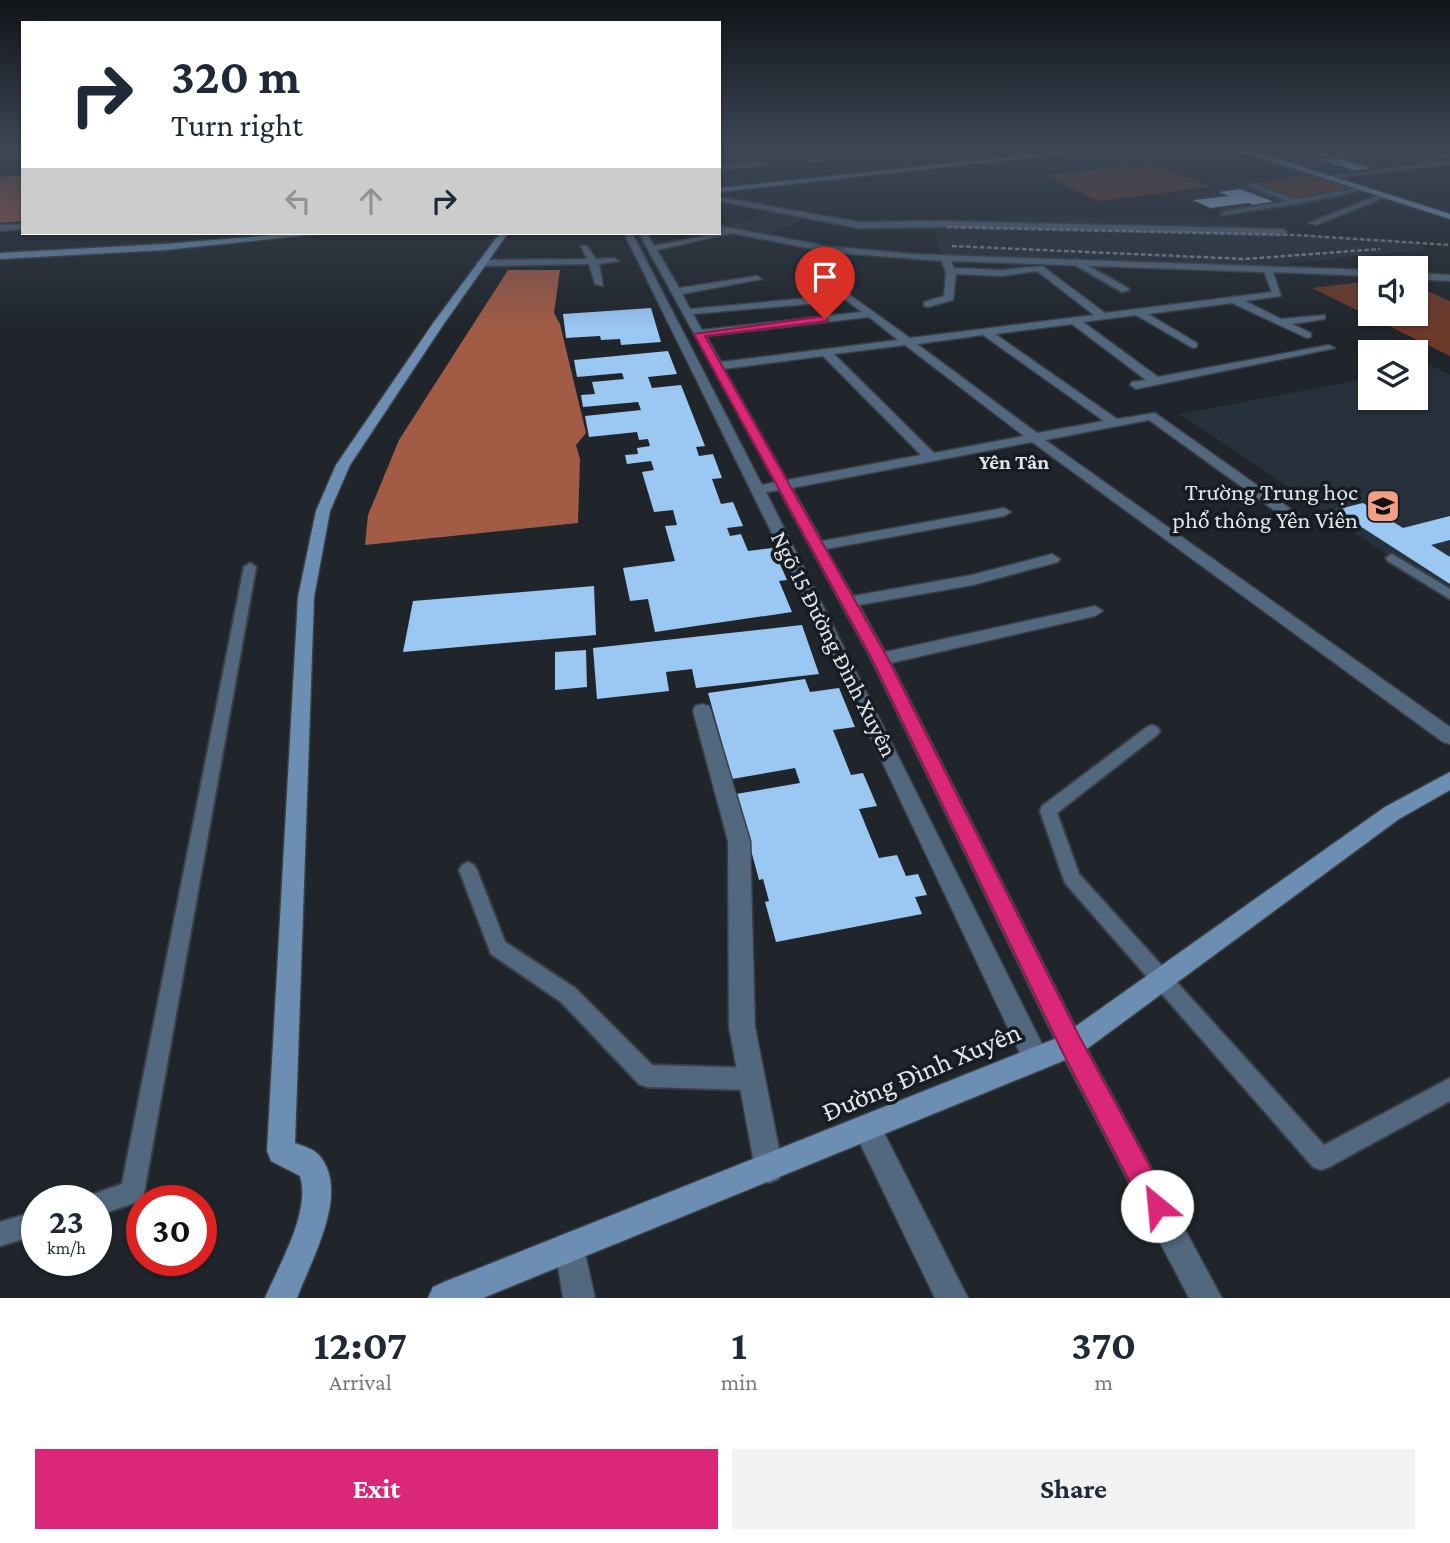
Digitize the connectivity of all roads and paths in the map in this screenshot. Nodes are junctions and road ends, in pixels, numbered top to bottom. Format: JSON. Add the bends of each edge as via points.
{"nodes":[{"id":1,"x":770,"y":209,"type":"edge"},
{"id":2,"x":1259,"y":209,"type":"edge"},
{"id":3,"x":1350,"y":209,"type":"edge"},
{"id":4,"x":1428,"y":209,"type":"edge"},
{"id":5,"x":1447,"y":214,"type":"edge"},
{"id":6,"x":1223,"y":215,"type":"dead end"},
{"id":7,"x":1312,"y":223,"type":"dead end"},
{"id":8,"x":21,"y":226,"type":"edge"},
{"id":9,"x":0,"y":228,"type":"edge"},
{"id":10,"x":721,"y":229,"type":"edge"},
{"id":11,"x":730,"y":231,"type":"junction"},
{"id":12,"x":721,"y":232,"type":"edge"},
{"id":13,"x":1283,"y":232,"type":"dead end"},
{"id":14,"x":192,"y":235,"type":"edge"},
{"id":15,"x":300,"y":235,"type":"edge"},
{"id":16,"x":502,"y":235,"type":"edge"},
{"id":17,"x":629,"y":235,"type":"edge"},
{"id":18,"x":697,"y":235,"type":"edge"},
{"id":19,"x":647,"y":241,"type":"edge"},
{"id":20,"x":0,"y":245,"type":"edge"},
{"id":21,"x":584,"y":248,"type":"dead end"},
{"id":22,"x":0,"y":256,"type":"edge"},
{"id":23,"x":944,"y":256,"type":"junction"},
{"id":24,"x":593,"y":261,"type":"junction"},
{"id":25,"x":614,"y":261,"type":"dead end"},
{"id":26,"x":1075,"y":261,"type":"junction"},
{"id":27,"x":481,"y":263,"type":"junction"},
{"id":28,"x":1037,"y":264,"type":"junction"},
{"id":29,"x":1267,"y":269,"type":"junction"},
{"id":30,"x":950,"y":271,"type":"junction"},
{"id":31,"x":1358,"y":273,"type":"edge"},
{"id":32,"x":1428,"y":277,"type":"edge"},
{"id":33,"x":1450,"y":278,"type":"edge"},
{"id":34,"x":757,"y":279,"type":"dead end"},
{"id":35,"x":600,"y":284,"type":"dead end"},
{"id":36,"x":1125,"y":290,"type":"dead end"},
{"id":37,"x":847,"y":296,"type":"dead end"},
{"id":38,"x":1232,"y":299,"type":"junction"},
{"id":39,"x":820,"y":300,"type":"dead end"},
{"id":40,"x":676,"y":303,"type":"junction"},
{"id":41,"x":928,"y":304,"type":"dead end"},
{"id":42,"x":1136,"y":311,"type":"junction"},
{"id":43,"x":870,"y":314,"type":"junction"},
{"id":44,"x":1101,"y":315,"type":"junction"},
{"id":45,"x":1321,"y":317,"type":"dead end"},
{"id":46,"x":1072,"y":319,"type":"junction"},
{"id":47,"x":1279,"y":322,"type":"junction"},
{"id":48,"x":983,"y":330,"type":"junction"},
{"id":49,"x":699,"y":334,"type":"junction"},
{"id":50,"x":1307,"y":335,"type":"dead end"},
{"id":51,"x":903,"y":340,"type":"junction"},
{"id":52,"x":1193,"y":345,"type":"dead end"},
{"id":53,"x":1329,"y":348,"type":"dead end"},
{"id":54,"x":824,"y":351,"type":"junction"},
{"id":55,"x":718,"y":366,"type":"junction"},
{"id":56,"x":1154,"y":380,"type":"junction"},
{"id":57,"x":1136,"y":385,"type":"dead end"},
{"id":58,"x":1113,"y":422,"type":"junction"},
{"id":59,"x":1036,"y":439,"type":"junction"},
{"id":60,"x":932,"y":458,"type":"junction"},
{"id":61,"x":786,"y":485,"type":"junction"},
{"id":62,"x":756,"y":490,"type":"junction"},
{"id":63,"x":1004,"y":512,"type":"dead end"},
{"id":64,"x":1297,"y":520,"type":"dead end"},
{"id":65,"x":817,"y":546,"type":"junction"},
{"id":66,"x":1392,"y":558,"type":"dead end"},
{"id":67,"x":1052,"y":559,"type":"dead end"},
{"id":68,"x":250,"y":567,"type":"dead end"},
{"id":69,"x":1450,"y":595,"type":"edge"},
{"id":70,"x":849,"y":603,"type":"junction"},
{"id":71,"x":1095,"y":611,"type":"dead end"},
{"id":72,"x":880,"y":659,"type":"junction"},
{"id":73,"x":702,"y":711,"type":"dead end"},
{"id":74,"x":1152,"y":731,"type":"dead end"},
{"id":75,"x":1450,"y":737,"type":"edge"},
{"id":76,"x":1450,"y":780,"type":"edge"},
{"id":77,"x":468,"y":870,"type":"dead end"},
{"id":78,"x":1161,"y":982,"type":"junction"},
{"id":79,"x":1071,"y":1045,"type":"junction"},
{"id":80,"x":1035,"y":1057,"type":"junction"},
{"id":81,"x":751,"y":1079,"type":"junction"},
{"id":82,"x":1450,"y":1088,"type":"edge"},
{"id":83,"x":867,"y":1129,"type":"junction"},
{"id":84,"x":769,"y":1168,"type":"junction"},
{"id":85,"x":112,"y":1199,"type":"edge"},
{"id":86,"x":21,"y":1228,"type":"edge"},
{"id":87,"x":0,"y":1234,"type":"edge"},
{"id":88,"x":570,"y":1247,"type":"junction"},
{"id":89,"x":281,"y":1298,"type":"edge"},
{"id":90,"x":444,"y":1298,"type":"edge"},
{"id":91,"x":579,"y":1298,"type":"edge"},
{"id":92,"x":952,"y":1298,"type":"edge"},
{"id":93,"x":1206,"y":1298,"type":"edge"}],
"edges":[{"from":1,"to":13,"type":"street","via":[[858,225]]},
{"from":2,"to":6,"type":"lane"},
{"from":3,"to":7,"type":"street"},
{"from":4,"to":5,"type":"main road"},
{"from":8,"to":9,"type":"street"},
{"from":10,"to":11,"type":"street"},
{"from":11,"to":12,"type":"street"},
{"from":11,"to":23,"type":"street","via":[[827,249]]},
{"from":14,"to":20,"type":"main road"},
{"from":15,"to":22,"type":"main road"},
{"from":16,"to":27,"type":"main road"},
{"from":17,"to":40,"type":"street","name":"Ngõ 15 Đường Đình Xuyên"},
{"from":18,"to":19,"type":"street"},
{"from":19,"to":40,"type":"street","name":"Ngõ 15 Đường Đình Xuyên"},
{"from":21,"to":24,"type":"street"},
{"from":23,"to":28,"type":"street"},
{"from":23,"to":30,"type":"street"},
{"from":24,"to":25,"type":"street"},
{"from":24,"to":27,"type":"street"},
{"from":24,"to":35,"type":"street"},
{"from":26,"to":28,"type":"street"},
{"from":26,"to":29,"type":"street"},
{"from":26,"to":36,"type":"lane"},
{"from":27,"to":89,"type":"main road","via":[[353,448],[323,511],[312,554],[306,597],[281,1151],[309,1164],[318,1181],[317,1205]]},
{"from":28,"to":30,"type":"street","via":[[1002,273]]},
{"from":28,"to":44,"type":"street"},
{"from":29,"to":31,"type":"street"},
{"from":29,"to":38,"type":"street","via":[[1278,294]]},
{"from":30,"to":41,"type":"street","via":[[949,298]]},
{"from":32,"to":33,"type":"street"},
{"from":34,"to":40,"type":"street"},
{"from":37,"to":43,"type":"street"},
{"from":38,"to":42,"type":"street"},
{"from":38,"to":47,"type":"street"},
{"from":39,"to":40,"type":"street"},
{"from":40,"to":49,"type":"street","name":"Ngõ 15 Đường Đình Xuyên"},
{"from":40,"to":62,"type":"street","name":"Ngõ 15 Đường Đình Xuyên"},
{"from":42,"to":44,"type":"street"},
{"from":42,"to":52,"type":"street"},
{"from":43,"to":49,"type":"street"},
{"from":43,"to":51,"type":"street"},
{"from":44,"to":46,"type":"street"},
{"from":45,"to":47,"type":"street"},
{"from":46,"to":48,"type":"street"},
{"from":46,"to":56,"type":"street"},
{"from":47,"to":50,"type":"street"},
{"from":48,"to":51,"type":"street"},
{"from":48,"to":58,"type":"street"},
{"from":49,"to":55,"type":"street","name":"Ngõ 15 Đường Đình Xuyên"},
{"from":51,"to":54,"type":"street"},
{"from":51,"to":59,"type":"street"},
{"from":53,"to":56,"type":"street"},
{"from":54,"to":55,"type":"street"},
{"from":54,"to":60,"type":"street"},
{"from":55,"to":61,"type":"street","name":"Ngõ 15 Đường Đình Xuyên"},
{"from":56,"to":57,"type":"street"},
{"from":58,"to":59,"type":"street"},
{"from":58,"to":64,"type":"street","via":[[1151,416]]},
{"from":59,"to":60,"type":"street"},
{"from":59,"to":75,"type":"street"},
{"from":60,"to":61,"type":"street"},
{"from":61,"to":62,"type":"street"},
{"from":61,"to":65,"type":"street","name":"Ngõ 15 Đường Đình Xuyên"},
{"from":62,"to":80,"type":"street","name":"Ngõ 15 Đường Đình Xuyên"},
{"from":63,"to":65,"type":"street"},
{"from":65,"to":70,"type":"street","name":"Ngõ 15 Đường Đình Xuyên"},
{"from":66,"to":69,"type":"lane"},
{"from":67,"to":70,"type":"street","via":[[972,580]]},
{"from":68,"to":85,"type":"lane","via":[[132,1193]]},
{"from":70,"to":72,"type":"street","name":"Ngõ 15 Đường Đình Xuyên"},
{"from":71,"to":72,"type":"street"},
{"from":72,"to":79,"type":"street","name":"Ngõ 15 Đường Đình Xuyên"},
{"from":73,"to":81,"type":"street","via":[[739,841],[742,1027]]},
{"from":74,"to":78,"type":"lane","via":[[1048,811],[1071,878]]},
{"from":76,"to":78,"type":"main road","name":"Đường Đình Xuyên","via":[[1392,813]]},
{"from":77,"to":81,"type":"lane","via":[[498,948],[568,995],[647,1076]]},
{"from":78,"to":79,"type":"main road","name":"Đường Đình Xuyên"},
{"from":78,"to":82,"type":"lane","via":[[1321,1159]]},
{"from":79,"to":80,"type":"main road","name":"Đường Đình Xuyên"},
{"from":79,"to":93,"type":"street","name":"Ngõ 15 Đường Đình Xuyên"},
{"from":80,"to":83,"type":"main road","name":"Đường Đình Xuyên"},
{"from":81,"to":84,"type":"street"},
{"from":83,"to":84,"type":"main road","name":"Đường Đình Xuyên"},
{"from":83,"to":92,"type":"street"},
{"from":84,"to":88,"type":"main road","name":"Đường Đình Xuyên"},
{"from":86,"to":87,"type":"lane"},
{"from":88,"to":90,"type":"main road","name":"Đường Đình Xuyên"},
{"from":88,"to":91,"type":"street"}]}
